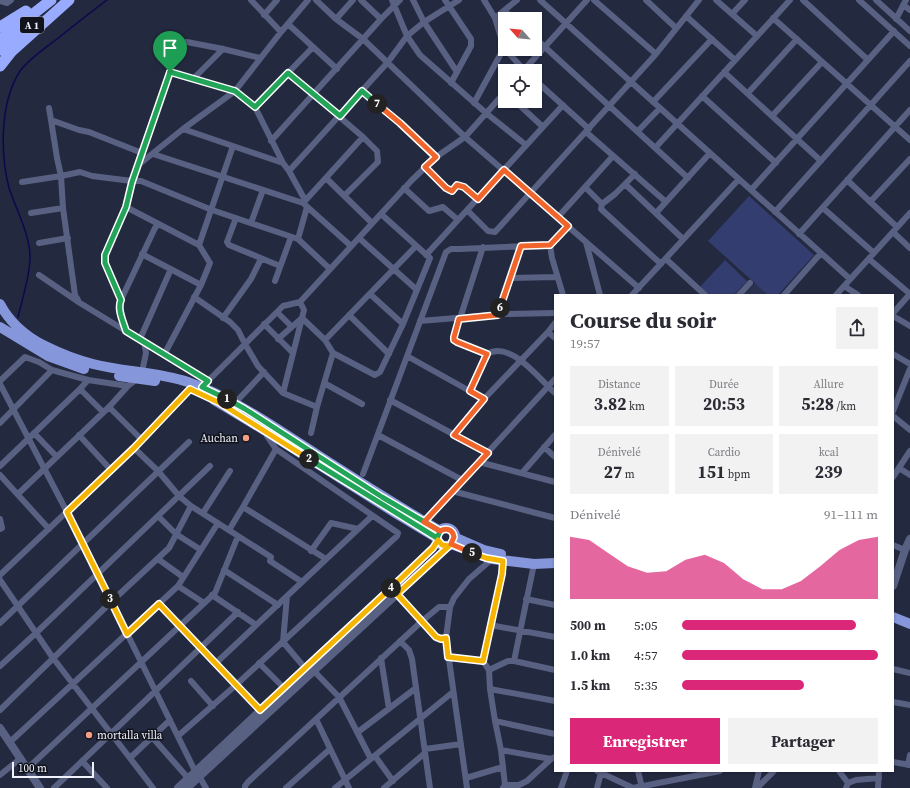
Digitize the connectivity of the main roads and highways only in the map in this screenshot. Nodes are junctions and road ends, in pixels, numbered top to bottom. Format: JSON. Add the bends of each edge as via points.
{"nodes":[{"id":1,"x":41,"y":0,"type":"edge"},
{"id":2,"x":51,"y":0,"type":"edge"},
{"id":3,"x":63,"y":0,"type":"edge"},
{"id":4,"x":69,"y":0,"type":"edge"},
{"id":5,"x":0,"y":27,"type":"edge"},
{"id":6,"x":0,"y":40,"type":"edge"},
{"id":7,"x":0,"y":50,"type":"edge"},
{"id":8,"x":0,"y":66,"type":"edge"},
{"id":9,"x":0,"y":304,"type":"edge"},
{"id":10,"x":0,"y":327,"type":"edge"},
{"id":11,"x":140,"y":376,"type":"junction"},
{"id":12,"x":438,"y":536,"type":"junction"},
{"id":13,"x":451,"y":542,"type":"junction"},
{"id":14,"x":554,"y":557,"type":"edge"},
{"id":15,"x":554,"y":563,"type":"edge"},
{"id":16,"x":894,"y":617,"type":"edge"},
{"id":17,"x":910,"y":624,"type":"edge"},
{"id":18,"x":894,"y":625,"type":"edge"}],
"edges":[{"from":1,"to":5,"type":"highway"},
{"from":2,"to":6,"type":"highway","number":"A 1"},
{"from":3,"to":7,"type":"highway","number":"A 1"},
{"from":4,"to":8,"type":"highway","via":[[11,52]]},
{"from":9,"to":11,"type":"main road","via":[[19,330],[36,341],[94,365]]},
{"from":10,"to":11,"type":"main road","via":[[58,360],[88,370]]},
{"from":11,"to":12,"type":"main road","via":[[190,389],[220,403],[384,506]]},
{"from":11,"to":12,"type":"main road","via":[[205,384],[424,522]]},
{"from":12,"to":13,"type":"main road","via":[[442,545]]},
{"from":12,"to":13,"type":"main road","via":[[443,529],[452,531]]},
{"from":13,"to":14,"type":"main road","via":[[499,554]]},
{"from":13,"to":15,"type":"main road","via":[[492,559],[534,564]]},
{"from":16,"to":17,"type":"main road"},
{"from":17,"to":18,"type":"main road"}]}
